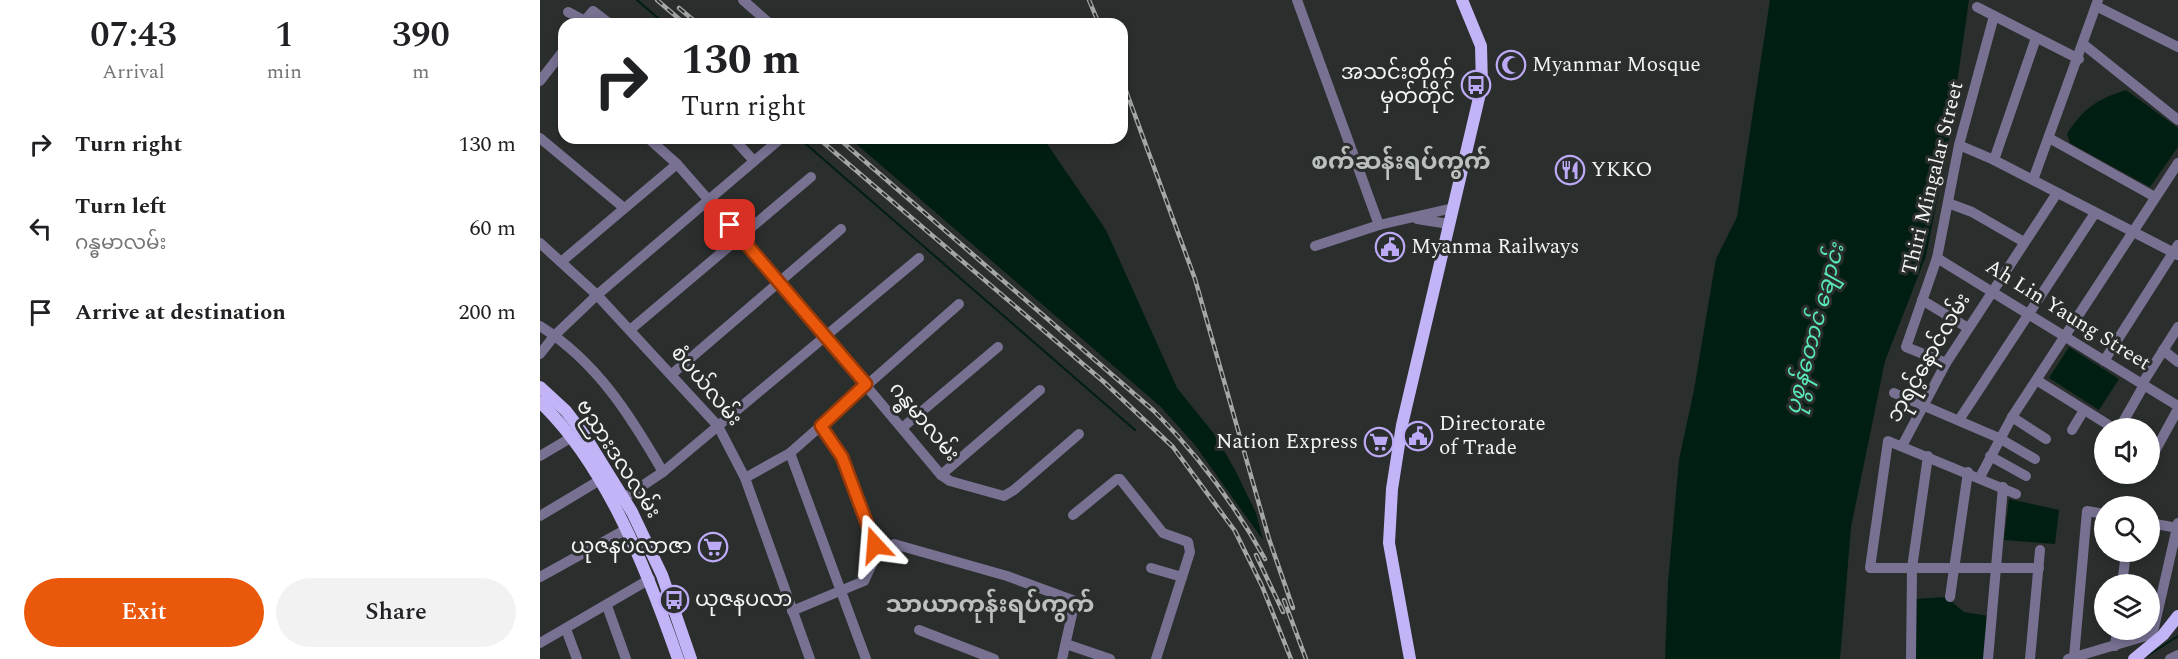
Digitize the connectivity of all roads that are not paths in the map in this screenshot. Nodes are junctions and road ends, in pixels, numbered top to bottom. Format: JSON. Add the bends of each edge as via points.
{"nodes":[{"id":1,"x":1297,"y":0,"type":"edge"},
{"id":2,"x":1462,"y":0,"type":"edge"},
{"id":3,"x":748,"y":2,"type":"edge"},
{"id":4,"x":2097,"y":3,"type":"edge"},
{"id":5,"x":1977,"y":7,"type":"dead end"},
{"id":6,"x":568,"y":12,"type":"dead end"},
{"id":7,"x":1994,"y":16,"type":"junction"},
{"id":8,"x":578,"y":18,"type":"edge"},
{"id":9,"x":588,"y":18,"type":"edge"},
{"id":10,"x":603,"y":18,"type":"edge"},
{"id":11,"x":765,"y":18,"type":"edge"},
{"id":12,"x":2036,"y":38,"type":"junction"},
{"id":13,"x":2083,"y":45,"type":"junction"},
{"id":14,"x":2178,"y":47,"type":"edge"},
{"id":15,"x":2079,"y":59,"type":"junction"},
{"id":16,"x":558,"y":68,"type":"edge"},
{"id":17,"x":540,"y":81,"type":"edge"},
{"id":18,"x":2178,"y":120,"type":"edge"},
{"id":19,"x":540,"y":138,"type":"edge"},
{"id":20,"x":2049,"y":138,"type":"junction"},
{"id":21,"x":655,"y":144,"type":"edge"},
{"id":22,"x":738,"y":144,"type":"edge"},
{"id":23,"x":774,"y":144,"type":"edge"},
{"id":24,"x":1959,"y":145,"type":"junction"},
{"id":25,"x":1994,"y":160,"type":"junction"},
{"id":26,"x":754,"y":161,"type":"junction"},
{"id":27,"x":2178,"y":163,"type":"edge"},
{"id":28,"x":677,"y":164,"type":"junction"},
{"id":29,"x":811,"y":177,"type":"dead end"},
{"id":30,"x":2033,"y":180,"type":"junction"},
{"id":31,"x":2057,"y":193,"type":"junction"},
{"id":32,"x":2155,"y":197,"type":"junction"},
{"id":33,"x":709,"y":200,"type":"junction"},
{"id":34,"x":1948,"y":203,"type":"junction"},
{"id":35,"x":624,"y":208,"type":"junction"},
{"id":36,"x":1452,"y":208,"type":"junction"},
{"id":37,"x":2095,"y":213,"type":"junction"},
{"id":38,"x":1411,"y":218,"type":"junction"},
{"id":39,"x":1449,"y":224,"type":"junction"},
{"id":40,"x":1379,"y":225,"type":"junction"},
{"id":41,"x":841,"y":229,"type":"dead end"},
{"id":42,"x":2132,"y":232,"type":"junction"},
{"id":43,"x":741,"y":237,"type":"junction"},
{"id":44,"x":2024,"y":242,"type":"junction"},
{"id":45,"x":540,"y":243,"type":"edge"},
{"id":46,"x":1315,"y":246,"type":"dead end"},
{"id":47,"x":2176,"y":251,"type":"edge"},
{"id":48,"x":919,"y":258,"type":"dead end"},
{"id":49,"x":1937,"y":258,"type":"junction"},
{"id":50,"x":561,"y":262,"type":"junction"},
{"id":51,"x":779,"y":281,"type":"junction"},
{"id":52,"x":1991,"y":291,"type":"junction"},
{"id":53,"x":597,"y":295,"type":"junction"},
{"id":54,"x":1922,"y":300,"type":"junction"},
{"id":55,"x":959,"y":304,"type":"dead end"},
{"id":56,"x":2029,"y":314,"type":"junction"},
{"id":57,"x":540,"y":326,"type":"edge"},
{"id":58,"x":2178,"y":327,"type":"edge"},
{"id":59,"x":1968,"y":328,"type":"junction"},
{"id":60,"x":630,"y":330,"type":"junction"},
{"id":61,"x":555,"y":335,"type":"junction"},
{"id":62,"x":2065,"y":336,"type":"junction"},
{"id":63,"x":825,"y":337,"type":"junction"},
{"id":64,"x":998,"y":347,"type":"dead end"},
{"id":65,"x":2163,"y":350,"type":"junction"},
{"id":66,"x":540,"y":354,"type":"edge"},
{"id":67,"x":2104,"y":361,"type":"junction"},
{"id":68,"x":2178,"y":362,"type":"edge"},
{"id":69,"x":1946,"y":363,"type":"junction"},
{"id":70,"x":672,"y":374,"type":"junction"},
{"id":71,"x":2038,"y":381,"type":"junction"},
{"id":72,"x":866,"y":384,"type":"junction"},
{"id":73,"x":2143,"y":385,"type":"junction"},
{"id":74,"x":1040,"y":390,"type":"dead end"},
{"id":75,"x":541,"y":393,"type":"edge"},
{"id":76,"x":1894,"y":393,"type":"dead end"},
{"id":77,"x":1922,"y":404,"type":"junction"},
{"id":78,"x":2178,"y":407,"type":"edge"},
{"id":79,"x":2084,"y":410,"type":"junction"},
{"id":80,"x":2012,"y":417,"type":"junction"},
{"id":81,"x":2098,"y":418,"type":"edge"},
{"id":82,"x":2124,"y":418,"type":"edge"},
{"id":83,"x":1959,"y":420,"type":"junction"},
{"id":84,"x":718,"y":426,"type":"junction"},
{"id":85,"x":821,"y":426,"type":"junction"},
{"id":86,"x":902,"y":428,"type":"junction"},
{"id":87,"x":2072,"y":430,"type":"dead end"},
{"id":88,"x":1079,"y":434,"type":"dead end"},
{"id":89,"x":572,"y":437,"type":"junction"},
{"id":90,"x":1999,"y":438,"type":"junction"},
{"id":91,"x":2046,"y":439,"type":"dead end"},
{"id":92,"x":2160,"y":441,"type":"edge"},
{"id":93,"x":1902,"y":446,"type":"junction"},
{"id":94,"x":790,"y":453,"type":"junction"},
{"id":95,"x":540,"y":456,"type":"edge"},
{"id":96,"x":1928,"y":456,"type":"junction"},
{"id":97,"x":1990,"y":456,"type":"junction"},
{"id":98,"x":2035,"y":459,"type":"dead end"},
{"id":99,"x":663,"y":472,"type":"junction"},
{"id":100,"x":1968,"y":472,"type":"junction"},
{"id":101,"x":941,"y":475,"type":"junction"},
{"id":102,"x":2026,"y":476,"type":"dead end"},
{"id":103,"x":1980,"y":477,"type":"junction"},
{"id":104,"x":745,"y":478,"type":"junction"},
{"id":105,"x":600,"y":480,"type":"junction"},
{"id":106,"x":2003,"y":488,"type":"junction"},
{"id":107,"x":2016,"y":494,"type":"dead end"},
{"id":108,"x":618,"y":502,"type":"junction"},
{"id":109,"x":2094,"y":512,"type":"edge"},
{"id":110,"x":1073,"y":515,"type":"dead end"},
{"id":111,"x":540,"y":516,"type":"edge"},
{"id":112,"x":2160,"y":524,"type":"edge"},
{"id":113,"x":2177,"y":526,"type":"edge"},
{"id":114,"x":625,"y":530,"type":"junction"},
{"id":115,"x":894,"y":544,"type":"dead end"},
{"id":116,"x":2040,"y":550,"type":"dead end"},
{"id":117,"x":1151,"y":568,"type":"dead end"},
{"id":118,"x":1912,"y":568,"type":"junction"},
{"id":119,"x":1995,"y":568,"type":"junction"},
{"id":120,"x":2039,"y":568,"type":"junction"},
{"id":121,"x":1953,"y":569,"type":"junction"},
{"id":122,"x":540,"y":577,"type":"edge"},
{"id":123,"x":1182,"y":577,"type":"junction"},
{"id":124,"x":650,"y":579,"type":"junction"},
{"id":125,"x":841,"y":591,"type":"junction"},
{"id":126,"x":1950,"y":597,"type":"dead end"},
{"id":127,"x":607,"y":606,"type":"junction"},
{"id":128,"x":2160,"y":609,"type":"edge"},
{"id":129,"x":792,"y":611,"type":"junction"},
{"id":130,"x":2178,"y":616,"type":"edge"},
{"id":131,"x":566,"y":628,"type":"junction"},
{"id":132,"x":2160,"y":629,"type":"edge"},
{"id":133,"x":919,"y":630,"type":"dead end"},
{"id":134,"x":2116,"y":640,"type":"edge"},
{"id":135,"x":2133,"y":640,"type":"edge"},
{"id":136,"x":2149,"y":640,"type":"edge"},
{"id":137,"x":540,"y":644,"type":"edge"},
{"id":138,"x":1066,"y":644,"type":"junction"},
{"id":139,"x":2115,"y":646,"type":"junction"},
{"id":140,"x":2178,"y":657,"type":"edge"},
{"id":141,"x":2071,"y":658,"type":"edge"},
{"id":142,"x":576,"y":659,"type":"edge"},
{"id":143,"x":626,"y":659,"type":"edge"},
{"id":144,"x":678,"y":659,"type":"edge"},
{"id":145,"x":691,"y":659,"type":"edge"},
{"id":146,"x":810,"y":659,"type":"edge"},
{"id":147,"x":866,"y":659,"type":"edge"},
{"id":148,"x":994,"y":659,"type":"edge"},
{"id":149,"x":1062,"y":659,"type":"edge"},
{"id":150,"x":1110,"y":659,"type":"edge"},
{"id":151,"x":1156,"y":659,"type":"edge"},
{"id":152,"x":1410,"y":659,"type":"edge"},
{"id":153,"x":1911,"y":659,"type":"edge"},
{"id":154,"x":1988,"y":659,"type":"edge"},
{"id":155,"x":2030,"y":659,"type":"edge"},
{"id":156,"x":2134,"y":659,"type":"edge"},
{"id":157,"x":2170,"y":659,"type":"edge"}],
"edges":[{"from":1,"to":40,"type":"street"},
{"from":2,"to":36,"type":"main road","via":[[1481,46],[1482,85]]},
{"from":3,"to":11,"type":"street"},
{"from":4,"to":13,"type":"street"},
{"from":4,"to":14,"type":"street"},
{"from":5,"to":7,"type":"street"},
{"from":6,"to":8,"type":"street"},
{"from":7,"to":12,"type":"street"},
{"from":7,"to":24,"type":"street","name":"Thiri Mingalar Street"},
{"from":9,"to":10,"type":"street","via":[[594,11]]},
{"from":12,"to":15,"type":"street"},
{"from":12,"to":25,"type":"street"},
{"from":13,"to":15,"type":"street"},
{"from":13,"to":18,"type":"street"},
{"from":15,"to":20,"type":"street"},
{"from":16,"to":17,"type":"street"},
{"from":19,"to":35,"type":"street"},
{"from":20,"to":30,"type":"street"},
{"from":20,"to":32,"type":"street"},
{"from":21,"to":28,"type":"street","name":"ဂန္ဓမာလမ်း"},
{"from":22,"to":26,"type":"street"},
{"from":23,"to":26,"type":"street"},
{"from":24,"to":25,"type":"street"},
{"from":24,"to":34,"type":"street","name":"Thiri Mingalar Street"},
{"from":25,"to":30,"type":"street"},
{"from":26,"to":33,"type":"street"},
{"from":27,"to":32,"type":"street"},
{"from":28,"to":33,"type":"street","name":"ဂန္ဓမာလမ်း"},
{"from":28,"to":35,"type":"street"},
{"from":29,"to":43,"type":"street"},
{"from":30,"to":31,"type":"street"},
{"from":31,"to":37,"type":"street"},
{"from":31,"to":44,"type":"street","name":"ဘုရင့်နောင်လမ်း"},
{"from":32,"to":42,"type":"street"},
{"from":33,"to":43,"type":"street","name":"ဂန္ဓမာလမ်း"},
{"from":33,"to":53,"type":"street"},
{"from":34,"to":44,"type":"street"},
{"from":34,"to":49,"type":"street","name":"Thiri Mingalar Street"},
{"from":35,"to":50,"type":"street"},
{"from":36,"to":38,"type":"street"},
{"from":36,"to":39,"type":"main road"},
{"from":37,"to":42,"type":"street"},
{"from":37,"to":56,"type":"street"},
{"from":38,"to":39,"type":"street"},
{"from":38,"to":40,"type":"street"},
{"from":39,"to":152,"type":"main road","via":[[1402,425],[1390,506],[1389,543]]},
{"from":40,"to":46,"type":"street"},
{"from":41,"to":51,"type":"street"},
{"from":42,"to":47,"type":"street"},
{"from":42,"to":62,"type":"street"},
{"from":43,"to":51,"type":"street","name":"ဂန္ဓမာလမ်း"},
{"from":43,"to":60,"type":"street"},
{"from":44,"to":52,"type":"street","name":"ဘုရင့်နောင်လမ်း"},
{"from":45,"to":50,"type":"street","name":"စံပယ်လမ်း"},
{"from":47,"to":67,"type":"street"},
{"from":48,"to":63,"type":"street"},
{"from":49,"to":52,"type":"street","name":"Ah Lin Yaung Street"},
{"from":49,"to":54,"type":"street","name":"Thiri Mingalar Street"},
{"from":50,"to":53,"type":"street","name":"စံပယ်လမ်း"},
{"from":51,"to":63,"type":"street","name":"ဂန္ဓမာလမ်း"},
{"from":51,"to":70,"type":"street"},
{"from":52,"to":56,"type":"street","name":"Ah Lin Yaung Street"},
{"from":52,"to":59,"type":"street","name":"ဘုရင့်နောင်လမ်း"},
{"from":53,"to":60,"type":"street","name":"စံပယ်လမ်း"},
{"from":53,"to":61,"type":"street"},
{"from":54,"to":59,"type":"street"},
{"from":54,"to":69,"type":"street","name":"Thiri Mingalar Street","via":[[1906,348]]},
{"from":55,"to":72,"type":"street"},
{"from":56,"to":62,"type":"street","name":"Ah Lin Yaung Street"},
{"from":56,"to":83,"type":"street"},
{"from":57,"to":61,"type":"street"},
{"from":58,"to":65,"type":"street"},
{"from":59,"to":69,"type":"street","name":"ဘုရင့်နောင်လမ်း"},
{"from":60,"to":70,"type":"street","name":"စံပယ်လမ်း"},
{"from":61,"to":66,"type":"street"},
{"from":61,"to":99,"type":"street","via":[[611,389]]},
{"from":62,"to":67,"type":"street","name":"Ah Lin Yaung Street"},
{"from":62,"to":71,"type":"street"},
{"from":63,"to":72,"type":"street","name":"ဂန္ဓမာလမ်း"},
{"from":63,"to":84,"type":"street"},
{"from":64,"to":86,"type":"street"},
{"from":65,"to":68,"type":"street"},
{"from":65,"to":73,"type":"street"},
{"from":67,"to":73,"type":"street","name":"Ah Lin Yaung Street"},
{"from":69,"to":77,"type":"street","name":"ဘုရင့်နောင်လမ်း"},
{"from":70,"to":84,"type":"street","name":"စံပယ်လမ်း"},
{"from":71,"to":79,"type":"street"},
{"from":71,"to":80,"type":"street"},
{"from":72,"to":85,"type":"street"},
{"from":72,"to":86,"type":"street","name":"ဂန္ဓမာလမ်း"},
{"from":73,"to":78,"type":"street","name":"Ah Lin Yaung Street"},
{"from":73,"to":82,"type":"street"},
{"from":74,"to":101,"type":"street"},
{"from":75,"to":89,"type":"main road","name":"ဗညားဒလလမ်း"},
{"from":75,"to":108,"type":"main road","name":"ဗညားဒလလမ်း","via":[[566,411],[585,436]]},
{"from":76,"to":77,"type":"street"},
{"from":77,"to":83,"type":"street"},
{"from":77,"to":93,"type":"street","name":"ဘုရင့်နောင်လမ်း"},
{"from":78,"to":92,"type":"street"},
{"from":79,"to":81,"type":"street"},
{"from":79,"to":87,"type":"street"},
{"from":80,"to":90,"type":"street"},
{"from":80,"to":91,"type":"street"},
{"from":83,"to":90,"type":"street"},
{"from":84,"to":99,"type":"street"},
{"from":84,"to":104,"type":"street","name":"စံပယ်လမ်း"},
{"from":85,"to":94,"type":"street"},
{"from":85,"to":125,"type":"street","via":[[838,448],[875,545],[864,582]]},
{"from":86,"to":101,"type":"street","name":"ဂန္ဓမာလမ်း"},
{"from":88,"to":101,"type":"street","name":"ဂန္ဓမာလမ်း","via":[[1004,496]]},
{"from":89,"to":95,"type":"street"},
{"from":89,"to":105,"type":"main road","name":"ဗညားဒလလမ်း"},
{"from":90,"to":97,"type":"street"},
{"from":90,"to":98,"type":"street"},
{"from":93,"to":96,"type":"street"},
{"from":93,"to":118,"type":"street","via":[[1888,441],[1870,568]]},
{"from":94,"to":104,"type":"street"},
{"from":94,"to":125,"type":"street"},
{"from":96,"to":100,"type":"street"},
{"from":96,"to":118,"type":"street"},
{"from":97,"to":102,"type":"street"},
{"from":97,"to":103,"type":"street"},
{"from":99,"to":108,"type":"street"},
{"from":100,"to":103,"type":"street"},
{"from":100,"to":121,"type":"street"},
{"from":103,"to":106,"type":"street"},
{"from":104,"to":129,"type":"street","name":"စံပယ်လမ်း"},
{"from":105,"to":108,"type":"main road","name":"ဗညားဒလလမ်း"},
{"from":105,"to":111,"type":"street"},
{"from":106,"to":107,"type":"street"},
{"from":106,"to":119,"type":"street"},
{"from":108,"to":114,"type":"main road","name":"ဗညားဒလလမ်း"},
{"from":108,"to":145,"type":"main road","name":"ဗညားဒလလမ်း","via":[[644,534]]},
{"from":109,"to":141,"type":"street","via":[[2087,511]]},
{"from":110,"to":123,"type":"street","via":[[1120,479],[1163,532],[1188,542],[1190,552]]},
{"from":112,"to":113,"type":"street"},
{"from":113,"to":128,"type":"street"},
{"from":114,"to":122,"type":"street"},
{"from":114,"to":124,"type":"main road","name":"ဗညားဒလလမ်း"},
{"from":115,"to":138,"type":"street","via":[[1007,576],[1075,601]]},
{"from":116,"to":120,"type":"street"},
{"from":117,"to":123,"type":"street"},
{"from":118,"to":121,"type":"street"},
{"from":118,"to":153,"type":"street"},
{"from":119,"to":120,"type":"street"},
{"from":119,"to":121,"type":"street"},
{"from":119,"to":154,"type":"street"},
{"from":120,"to":155,"type":"street"},
{"from":121,"to":126,"type":"street"},
{"from":123,"to":151,"type":"street"},
{"from":124,"to":127,"type":"street"},
{"from":124,"to":144,"type":"main road","name":"ဗညားဒလလမ်း"},
{"from":125,"to":129,"type":"street"},
{"from":125,"to":147,"type":"street"},
{"from":127,"to":131,"type":"street"},
{"from":127,"to":143,"type":"street"},
{"from":129,"to":146,"type":"street","name":"စံပယ်လမ်း"},
{"from":130,"to":132,"type":"main road"},
{"from":131,"to":137,"type":"street"},
{"from":131,"to":142,"type":"street"},
{"from":133,"to":148,"type":"street"},
{"from":134,"to":139,"type":"street"},
{"from":135,"to":139,"type":"street"},
{"from":136,"to":156,"type":"main road"},
{"from":138,"to":149,"type":"street"},
{"from":138,"to":150,"type":"street"},
{"from":139,"to":141,"type":"street"},
{"from":140,"to":157,"type":"street"}]}
